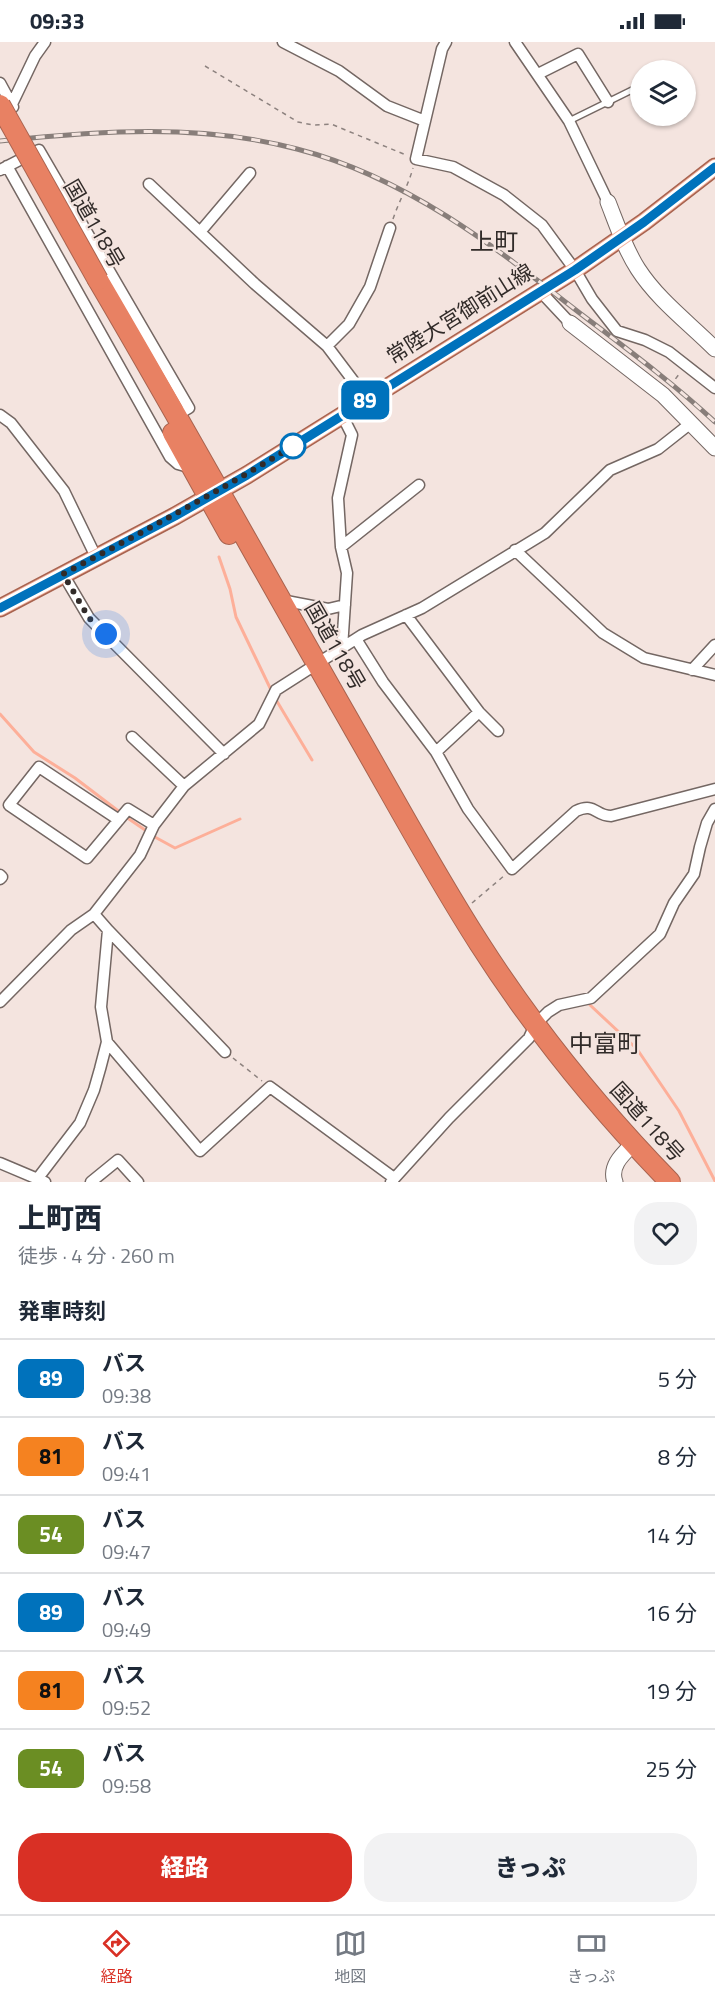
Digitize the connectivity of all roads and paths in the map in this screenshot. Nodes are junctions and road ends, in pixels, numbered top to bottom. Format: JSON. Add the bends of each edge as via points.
{"nodes":[{"id":1,"x":45,"y":42,"type":"edge"},
{"id":2,"x":283,"y":42,"type":"edge"},
{"id":3,"x":446,"y":42,"type":"edge"},
{"id":4,"x":515,"y":42,"type":"edge"},
{"id":5,"x":205,"y":66,"type":"dead end"},
{"id":6,"x":538,"y":74,"type":"junction"},
{"id":7,"x":0,"y":83,"type":"edge"},
{"id":8,"x":630,"y":91,"type":"edge"},
{"id":9,"x":608,"y":102,"type":"junction"},
{"id":10,"x":6,"y":104,"type":"edge"},
{"id":11,"x":0,"y":119,"type":"edge"},
{"id":12,"x":569,"y":121,"type":"junction"},
{"id":13,"x":425,"y":122,"type":"junction"},
{"id":14,"x":0,"y":128,"type":"edge"},
{"id":15,"x":416,"y":159,"type":"junction"},
{"id":16,"x":715,"y":167,"type":"edge"},
{"id":17,"x":4,"y":168,"type":"edge"},
{"id":18,"x":250,"y":173,"type":"dead end"},
{"id":19,"x":149,"y":184,"type":"dead end"},
{"id":20,"x":608,"y":202,"type":"joint"},
{"id":21,"x":390,"y":228,"type":"joint"},
{"id":22,"x":200,"y":232,"type":"junction"},
{"id":23,"x":622,"y":237,"type":"junction"},
{"id":24,"x":575,"y":270,"type":"junction"},
{"id":25,"x":94,"y":282,"type":"junction"},
{"id":26,"x":540,"y":291,"type":"junction"},
{"id":27,"x":570,"y":323,"type":"joint"},
{"id":28,"x":327,"y":346,"type":"junction"},
{"id":29,"x":715,"y":349,"type":"edge"},
{"id":30,"x":686,"y":366,"type":"junction"},
{"id":31,"x":715,"y":388,"type":"edge"},
{"id":32,"x":663,"y":395,"type":"junction"},
{"id":33,"x":367,"y":399,"type":"junction"},
{"id":34,"x":0,"y":415,"type":"edge"},
{"id":35,"x":177,"y":415,"type":"junction"},
{"id":36,"x":342,"y":415,"type":"junction"},
{"id":37,"x":691,"y":423,"type":"junction"},
{"id":38,"x":715,"y":448,"type":"edge"},
{"id":39,"x":192,"y":468,"type":"junction"},
{"id":40,"x":419,"y":485,"type":"dead end"},
{"id":41,"x":214,"y":494,"type":"junction"},
{"id":42,"x":341,"y":547,"type":"junction"},
{"id":43,"x":515,"y":550,"type":"junction"},
{"id":44,"x":96,"y":557,"type":"junction"},
{"id":45,"x":63,"y":574,"type":"junction"},
{"id":46,"x":281,"y":600,"type":"junction"},
{"id":47,"x":345,"y":605,"type":"junction"},
{"id":48,"x":0,"y":608,"type":"edge"},
{"id":49,"x":405,"y":615,"type":"junction"},
{"id":50,"x":356,"y":639,"type":"junction"},
{"id":51,"x":715,"y":645,"type":"edge"},
{"id":52,"x":342,"y":648,"type":"junction"},
{"id":53,"x":313,"y":668,"type":"junction"},
{"id":54,"x":693,"y":670,"type":"junction"},
{"id":55,"x":715,"y":675,"type":"edge"},
{"id":56,"x":479,"y":712,"type":"junction"},
{"id":57,"x":498,"y":731,"type":"dead end"},
{"id":58,"x":132,"y":737,"type":"dead end"},
{"id":59,"x":436,"y":752,"type":"junction"},
{"id":60,"x":224,"y":754,"type":"junction"},
{"id":61,"x":184,"y":786,"type":"junction"},
{"id":62,"x":715,"y":789,"type":"edge"},
{"id":63,"x":715,"y":809,"type":"edge"},
{"id":64,"x":120,"y":820,"type":"junction"},
{"id":65,"x":154,"y":825,"type":"junction"},
{"id":66,"x":512,"y":869,"type":"junction"},
{"id":67,"x":469,"y":906,"type":"dead end"},
{"id":68,"x":94,"y":914,"type":"junction"},
{"id":69,"x":108,"y":930,"type":"junction"},
{"id":70,"x":0,"y":1002,"type":"edge"},
{"id":71,"x":532,"y":1031,"type":"junction"},
{"id":72,"x":107,"y":1042,"type":"junction"},
{"id":73,"x":225,"y":1052,"type":"joint"},
{"id":74,"x":270,"y":1087,"type":"junction"},
{"id":75,"x":629,"y":1148,"type":"junction"},
{"id":76,"x":0,"y":1163,"type":"edge"},
{"id":77,"x":42,"y":1180,"type":"edge"},
{"id":78,"x":392,"y":1180,"type":"edge"},
{"id":79,"x":91,"y":1182,"type":"edge"},
{"id":80,"x":138,"y":1182,"type":"edge"},
{"id":81,"x":615,"y":1182,"type":"edge"},
{"id":82,"x":653,"y":1182,"type":"edge"},
{"id":83,"x":670,"y":1182,"type":"edge"}],
"edges":[{"from":1,"to":10,"type":"street"},
{"from":2,"to":13,"type":"street","via":[[339,71],[387,106]]},
{"from":3,"to":13,"type":"street"},
{"from":4,"to":6,"type":"street"},
{"from":5,"to":15,"type":"path","via":[[298,122],[331,124]]},
{"from":6,"to":9,"type":"street","via":[[578,54]]},
{"from":6,"to":12,"type":"street"},
{"from":7,"to":10,"type":"street"},
{"from":8,"to":9,"type":"lane"},
{"from":9,"to":12,"type":"lane"},
{"from":10,"to":11,"type":"street","via":[[15,110]]},
{"from":10,"to":25,"type":"highway","name":"国道118号","bridge":true},
{"from":12,"to":20,"type":"street"},
{"from":13,"to":15,"type":"street"},
{"from":14,"to":25,"type":"highway","name":"国道118号"},
{"from":15,"to":21,"type":"path"},
{"from":15,"to":24,"type":"street","via":[[453,167],[504,195],[542,225]]},
{"from":16,"to":23,"type":"main road","name":"常陸大宮御前山線"},
{"from":17,"to":35,"type":"street","via":[[39,150],[189,408]]},
{"from":17,"to":39,"type":"street","via":[[170,457]]},
{"from":18,"to":22,"type":"street"},
{"from":19,"to":22,"type":"street"},
{"from":20,"to":23,"type":"street"},
{"from":21,"to":28,"type":"street","via":[[370,287],[350,324]]},
{"from":22,"to":28,"type":"street"},
{"from":23,"to":24,"type":"main road","name":"常陸大宮御前山線"},
{"from":23,"to":29,"type":"street","via":[[650,285]]},
{"from":24,"to":26,"type":"main road","name":"常陸大宮御前山線"},
{"from":24,"to":30,"type":"street","via":[[618,331],[658,346]]},
{"from":25,"to":35,"type":"highway","name":"国道118号"},
{"from":25,"to":39,"type":"highway","name":"国道118号"},
{"from":26,"to":27,"type":"street"},
{"from":26,"to":33,"type":"main road","name":"常陸大宮御前山線"},
{"from":27,"to":32,"type":"street"},
{"from":28,"to":33,"type":"street"},
{"from":30,"to":31,"type":"street"},
{"from":30,"to":32,"type":"path"},
{"from":32,"to":37,"type":"street"},
{"from":33,"to":36,"type":"main road","name":"常陸大宮御前山線"},
{"from":34,"to":44,"type":"street","via":[[11,423],[64,491]]},
{"from":35,"to":41,"type":"highway","name":"国道118号"},
{"from":36,"to":41,"type":"main road","name":"常陸大宮御前山線"},
{"from":36,"to":42,"type":"street","via":[[352,435],[338,498]]},
{"from":37,"to":38,"type":"street"},
{"from":37,"to":43,"type":"street","via":[[658,449],[610,470],[545,533]]},
{"from":39,"to":41,"type":"highway","name":"国道118号"},
{"from":40,"to":42,"type":"street"},
{"from":41,"to":44,"type":"main road","name":"常陸大宮御前山線"},
{"from":41,"to":46,"type":"highway","name":"国道118号"},
{"from":41,"to":53,"type":"highway","name":"国道118号"},
{"from":42,"to":47,"type":"street","via":[[347,573]]},
{"from":43,"to":49,"type":"street"},
{"from":43,"to":54,"type":"street","via":[[612,640],[644,658]]},
{"from":44,"to":45,"type":"main road","name":"常陸大宮御前山線"},
{"from":45,"to":48,"type":"main road","name":"常陸大宮御前山線"},
{"from":45,"to":60,"type":"street","via":[[89,618]]},
{"from":46,"to":47,"type":"street","via":[[328,609]]},
{"from":46,"to":53,"type":"highway","name":"国道118号"},
{"from":47,"to":52,"type":"street"},
{"from":49,"to":50,"type":"street"},
{"from":49,"to":56,"type":"street"},
{"from":50,"to":52,"type":"street"},
{"from":50,"to":59,"type":"street","via":[[382,682]]},
{"from":51,"to":54,"type":"street"},
{"from":52,"to":53,"type":"street"},
{"from":53,"to":60,"type":"street","via":[[276,690],[259,724]]},
{"from":53,"to":71,"type":"highway","name":"国道118号","via":[[448,917],[468,950]]},
{"from":54,"to":55,"type":"street"},
{"from":56,"to":57,"type":"street"},
{"from":56,"to":59,"type":"street"},
{"from":58,"to":61,"type":"street"},
{"from":59,"to":66,"type":"street","via":[[468,809]]},
{"from":60,"to":61,"type":"street"},
{"from":61,"to":65,"type":"street"},
{"from":62,"to":66,"type":"street","via":[[611,816],[584,807]]},
{"from":63,"to":71,"type":"street","via":[[699,847],[694,874],[674,903],[660,934],[591,998],[559,1005]]},
{"from":64,"to":64,"type":"street","via":[[87,858],[9,805],[39,768]]},
{"from":64,"to":65,"type":"street","via":[[128,809]]},
{"from":65,"to":68,"type":"street","via":[[140,855]]},
{"from":66,"to":67,"type":"path"},
{"from":68,"to":69,"type":"street"},
{"from":68,"to":70,"type":"street","via":[[71,930]]},
{"from":69,"to":72,"type":"street","via":[[102,1007]]},
{"from":69,"to":73,"type":"street"},
{"from":71,"to":75,"type":"highway","name":"国道118号"},
{"from":71,"to":78,"type":"street"},
{"from":72,"to":74,"type":"street","via":[[200,1151]]},
{"from":72,"to":77,"type":"street","via":[[80,1123]]},
{"from":73,"to":74,"type":"path"},
{"from":74,"to":78,"type":"street"},
{"from":75,"to":81,"type":"street","via":[[615,1166]]},
{"from":75,"to":82,"type":"highway","name":"国道118号"},
{"from":75,"to":83,"type":"highway","name":"国道118号"},
{"from":76,"to":77,"type":"street"},
{"from":79,"to":80,"type":"street","via":[[118,1160]]}]}
